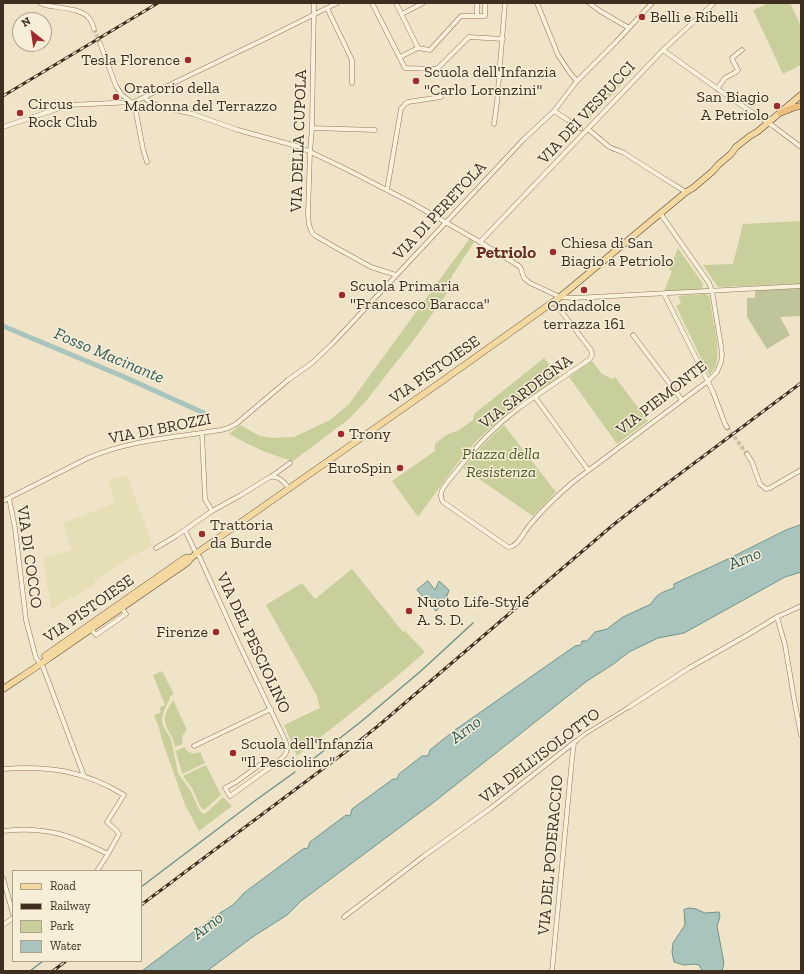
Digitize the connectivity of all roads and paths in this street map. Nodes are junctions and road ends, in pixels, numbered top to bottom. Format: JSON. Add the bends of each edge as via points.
{"nodes":[{"id":1,"x":40,"y":3,"type":"edge"},
{"id":2,"x":314,"y":3,"type":"edge"},
{"id":3,"x":337,"y":3,"type":"edge"},
{"id":4,"x":372,"y":3,"type":"edge"},
{"id":5,"x":396,"y":3,"type":"edge"},
{"id":6,"x":424,"y":3,"type":"edge"},
{"id":7,"x":477,"y":3,"type":"edge"},
{"id":8,"x":485,"y":3,"type":"edge"},
{"id":9,"x":505,"y":3,"type":"edge"},
{"id":10,"x":537,"y":3,"type":"edge"},
{"id":11,"x":589,"y":3,"type":"edge"},
{"id":12,"x":652,"y":3,"type":"edge"},
{"id":13,"x":714,"y":3,"type":"edge"},
{"id":14,"x":327,"y":8,"type":"junction"},
{"id":15,"x":402,"y":14,"type":"junction"},
{"id":16,"x":314,"y":15,"type":"junction"},
{"id":17,"x":477,"y":16,"type":"junction"},
{"id":18,"x":629,"y":28,"type":"junction"},
{"id":19,"x":94,"y":29,"type":"tunnel mouth"},
{"id":20,"x":502,"y":39,"type":"junction"},
{"id":21,"x":100,"y":43,"type":"tunnel mouth"},
{"id":22,"x":418,"y":48,"type":"junction"},
{"id":23,"x":663,"y":50,"type":"junction"},
{"id":24,"x":742,"y":50,"type":"dead end"},
{"id":25,"x":400,"y":57,"type":"junction"},
{"id":26,"x":577,"y":81,"type":"junction"},
{"id":27,"x":352,"y":84,"type":"dead end"},
{"id":28,"x":717,"y":89,"type":"junction"},
{"id":29,"x":801,"y":95,"type":"edge"},
{"id":30,"x":145,"y":97,"type":"junction"},
{"id":31,"x":441,"y":97,"type":"dead end"},
{"id":32,"x":133,"y":102,"type":"junction"},
{"id":33,"x":801,"y":106,"type":"edge"},
{"id":34,"x":554,"y":111,"type":"junction"},
{"id":35,"x":780,"y":113,"type":"junction"},
{"id":36,"x":568,"y":120,"type":"joint"},
{"id":37,"x":767,"y":123,"type":"junction"},
{"id":38,"x":494,"y":124,"type":"dead end"},
{"id":39,"x":3,"y":127,"type":"edge"},
{"id":40,"x":312,"y":128,"type":"junction"},
{"id":41,"x":581,"y":128,"type":"dead end"},
{"id":42,"x":588,"y":129,"type":"junction"},
{"id":43,"x":374,"y":130,"type":"dead end"},
{"id":44,"x":801,"y":147,"type":"edge"},
{"id":45,"x":310,"y":152,"type":"junction"},
{"id":46,"x":147,"y":162,"type":"dead end"},
{"id":47,"x":387,"y":190,"type":"junction"},
{"id":48,"x":686,"y":192,"type":"junction"},
{"id":49,"x":660,"y":213,"type":"junction"},
{"id":50,"x":447,"y":222,"type":"junction"},
{"id":51,"x":480,"y":242,"type":"junction"},
{"id":52,"x":396,"y":275,"type":"junction"},
{"id":53,"x":801,"y":286,"type":"edge"},
{"id":54,"x":712,"y":291,"type":"junction"},
{"id":55,"x":664,"y":294,"type":"junction"},
{"id":56,"x":560,"y":297,"type":"junction"},
{"id":57,"x":554,"y":302,"type":"junction"},
{"id":58,"x":632,"y":334,"type":"dead end"},
{"id":59,"x":708,"y":380,"type":"junction"},
{"id":60,"x":535,"y":397,"type":"junction"},
{"id":61,"x":682,"y":400,"type":"junction"},
{"id":62,"x":236,"y":424,"type":"joint"},
{"id":63,"x":727,"y":427,"type":"tunnel mouth"},
{"id":64,"x":202,"y":433,"type":"junction"},
{"id":65,"x":747,"y":454,"type":"tunnel mouth"},
{"id":66,"x":290,"y":463,"type":"dead end"},
{"id":67,"x":588,"y":470,"type":"junction"},
{"id":68,"x":801,"y":470,"type":"edge"},
{"id":69,"x":272,"y":476,"type":"junction"},
{"id":70,"x":289,"y":488,"type":"junction"},
{"id":71,"x":8,"y":498,"type":"junction"},
{"id":72,"x":3,"y":501,"type":"edge"},
{"id":73,"x":212,"y":511,"type":"junction"},
{"id":74,"x":185,"y":530,"type":"junction"},
{"id":75,"x":512,"y":547,"type":"joint"},
{"id":76,"x":156,"y":548,"type":"dead end"},
{"id":77,"x":197,"y":553,"type":"junction"},
{"id":78,"x":191,"y":558,"type":"junction"},
{"id":79,"x":801,"y":606,"type":"edge"},
{"id":80,"x":776,"y":617,"type":"junction"},
{"id":81,"x":39,"y":663,"type":"junction"},
{"id":82,"x":3,"y":685,"type":"edge"},
{"id":83,"x":3,"y":689,"type":"edge"},
{"id":84,"x":629,"y":706,"type":"joint"},
{"id":85,"x":271,"y":709,"type":"junction"},
{"id":86,"x":801,"y":735,"type":"edge"},
{"id":87,"x":575,"y":741,"type":"junction"},
{"id":88,"x":194,"y":746,"type":"dead end"},
{"id":89,"x":276,"y":763,"type":"junction"},
{"id":90,"x":3,"y":768,"type":"edge"},
{"id":91,"x":84,"y":776,"type":"junction"},
{"id":92,"x":3,"y":831,"type":"edge"},
{"id":93,"x":108,"y":854,"type":"junction"},
{"id":94,"x":98,"y":870,"type":"edge"},
{"id":95,"x":3,"y":878,"type":"edge"},
{"id":96,"x":11,"y":899,"type":"edge"},
{"id":97,"x":344,"y":917,"type":"dead end"},
{"id":98,"x":12,"y":919,"type":"edge"},
{"id":99,"x":3,"y":925,"type":"edge"},
{"id":100,"x":552,"y":971,"type":"edge"}],
"edges":[{"from":1,"to":19,"type":"street","via":[[86,15]]},
{"from":2,"to":16,"type":"street","name":"VIA DELLA CUPOLA"},
{"from":3,"to":14,"type":"street"},
{"from":4,"to":25,"type":"street"},
{"from":5,"to":15,"type":"street"},
{"from":6,"to":15,"type":"street"},
{"from":7,"to":17,"type":"street"},
{"from":8,"to":17,"type":"street","via":[[485,16]]},
{"from":9,"to":20,"type":"street"},
{"from":10,"to":26,"type":"street","via":[[558,55]]},
{"from":11,"to":18,"type":"street"},
{"from":12,"to":18,"type":"street","name":"VIA DI PERETOLA"},
{"from":13,"to":23,"type":"street","name":"VIA DEI VESPUCCI"},
{"from":14,"to":16,"type":"street"},
{"from":14,"to":27,"type":"street","via":[[352,60]]},
{"from":15,"to":22,"type":"street"},
{"from":16,"to":30,"type":"street"},
{"from":16,"to":40,"type":"street","name":"VIA DELLA CUPOLA"},
{"from":17,"to":22,"type":"street","via":[[461,16],[430,50]]},
{"from":18,"to":26,"type":"street","name":"VIA DI PERETOLA"},
{"from":20,"to":25,"type":"street","via":[[469,37],[437,69],[405,68]]},
{"from":20,"to":38,"type":"street"},
{"from":21,"to":32,"type":"street","via":[[116,86],[122,95]]},
{"from":22,"to":25,"type":"street"},
{"from":23,"to":28,"type":"street"},
{"from":23,"to":42,"type":"street","name":"VIA DEI VESPUCCI"},
{"from":24,"to":28,"type":"street","via":[[732,58],[738,70],[725,78]]},
{"from":26,"to":34,"type":"street","name":"VIA DI PERETOLA"},
{"from":28,"to":37,"type":"street"},
{"from":29,"to":35,"type":"main road","name":"VIA PISTOIESE"},
{"from":30,"to":32,"type":"street"},
{"from":30,"to":45,"type":"street","via":[[158,106],[193,114]]},
{"from":31,"to":47,"type":"street","via":[[408,102],[401,109]]},
{"from":32,"to":39,"type":"street","via":[[69,105]]},
{"from":32,"to":46,"type":"street"},
{"from":33,"to":35,"type":"highway"},
{"from":34,"to":36,"type":"street"},
{"from":34,"to":50,"type":"street","name":"VIA DI PERETOLA","via":[[523,140]]},
{"from":35,"to":37,"type":"main road","name":"VIA PISTOIESE"},
{"from":36,"to":41,"type":"street"},
{"from":37,"to":44,"type":"street"},
{"from":37,"to":48,"type":"main road","name":"VIA PISTOIESE","via":[[752,139]]},
{"from":40,"to":43,"type":"street"},
{"from":40,"to":45,"type":"street","name":"VIA DELLA CUPOLA"},
{"from":42,"to":48,"type":"street","via":[[608,146],[624,152]]},
{"from":42,"to":51,"type":"street","name":"VIA DEI VESPUCCI"},
{"from":45,"to":47,"type":"street"},
{"from":45,"to":52,"type":"street","name":"VIA DELLA CUPOLA","via":[[308,214],[312,232],[371,267]]},
{"from":47,"to":50,"type":"street"},
{"from":48,"to":49,"type":"main road","name":"VIA PISTOIESE"},
{"from":49,"to":54,"type":"street","name":"VIA PIEMONTE"},
{"from":49,"to":56,"type":"main road","name":"VIA PISTOIESE"},
{"from":50,"to":51,"type":"street"},
{"from":50,"to":52,"type":"street","name":"VIA DI PERETOLA"},
{"from":51,"to":56,"type":"street","via":[[519,266],[524,278],[530,283]]},
{"from":52,"to":62,"type":"street","name":"VIA DI PERETOLA","via":[[326,350]]},
{"from":53,"to":54,"type":"street"},
{"from":54,"to":55,"type":"street"},
{"from":54,"to":59,"type":"street","name":"VIA PIEMONTE","via":[[722,355],[717,372]]},
{"from":55,"to":56,"type":"street"},
{"from":55,"to":59,"type":"street"},
{"from":56,"to":57,"type":"main road","name":"VIA PISTOIESE"},
{"from":57,"to":60,"type":"street","name":"VIA SARDEGNA","via":[[591,350],[592,355],[589,360]]},
{"from":57,"to":70,"type":"main road","name":"VIA PISTOIESE"},
{"from":58,"to":61,"type":"street"},
{"from":59,"to":61,"type":"street","name":"VIA PIEMONTE"},
{"from":59,"to":63,"type":"street"},
{"from":60,"to":67,"type":"street"},
{"from":60,"to":75,"type":"street","name":"VIA SARDEGNA","via":[[480,442],[440,494],[443,502],[508,547]]},
{"from":61,"to":67,"type":"street","name":"VIA PIEMONTE"},
{"from":62,"to":64,"type":"street","name":"VIA DI BROZZI","via":[[225,429]]},
{"from":64,"to":71,"type":"street","name":"VIA DI BROZZI","via":[[141,442],[100,453]]},
{"from":64,"to":73,"type":"street","via":[[205,499]]},
{"from":65,"to":68,"type":"street","via":[[759,482],[766,489]]},
{"from":66,"to":69,"type":"street"},
{"from":67,"to":75,"type":"street","name":"VIA PIEMONTE","via":[[553,500]]},
{"from":69,"to":70,"type":"street"},
{"from":69,"to":73,"type":"street"},
{"from":70,"to":77,"type":"main road","name":"VIA PISTOIESE"},
{"from":71,"to":72,"type":"street","name":"VIA DI BROZZI"},
{"from":71,"to":81,"type":"street","name":"VIA DI COCCO","via":[[15,528],[26,620]]},
{"from":73,"to":74,"type":"street"},
{"from":74,"to":76,"type":"street"},
{"from":74,"to":77,"type":"street","name":"VIA DEL PESCIOLINO"},
{"from":77,"to":78,"type":"main road","name":"VIA PISTOIESE"},
{"from":77,"to":85,"type":"street","name":"VIA DEL PESCIOLINO"},
{"from":78,"to":81,"type":"main road","name":"VIA PISTOIESE","via":[[147,591]]},
{"from":78,"to":81,"type":"main road","name":"VIA PISTOIESE","via":[[185,558]]},
{"from":79,"to":80,"type":"street","name":"VIA DELL'ISOLOTTO"},
{"from":80,"to":84,"type":"street","name":"VIA DELL'ISOLOTTO"},
{"from":80,"to":86,"type":"street","via":[[785,645]]},
{"from":81,"to":82,"type":"main road","name":"VIA PISTOIESE"},
{"from":81,"to":83,"type":"main road","name":"VIA PISTOIESE"},
{"from":81,"to":91,"type":"street","name":"VIA DI COCCO","via":[[43,667]]},
{"from":84,"to":87,"type":"street","name":"VIA DELL'ISOLOTTO"},
{"from":85,"to":88,"type":"street"},
{"from":85,"to":89,"type":"street","name":"VIA DEL PESCIOLINO","via":[[288,746],[285,756]]},
{"from":87,"to":97,"type":"street","name":"VIA DELL'ISOLOTTO","via":[[491,808]]},
{"from":87,"to":100,"type":"street","name":"VIA DEL PODERACCIO"},
{"from":89,"to":89,"type":"street","name":"VIA DEL PESCIOLINO","via":[[265,762],[225,788],[230,796]]},
{"from":90,"to":91,"type":"street","via":[[39,767]]},
{"from":91,"to":93,"type":"street","via":[[124,795],[107,822],[119,834]]},
{"from":92,"to":93,"type":"street","via":[[25,829],[58,833],[80,840]]},
{"from":93,"to":94,"type":"street"},
{"from":95,"to":96,"type":"street"},
{"from":98,"to":99,"type":"street"}]}
